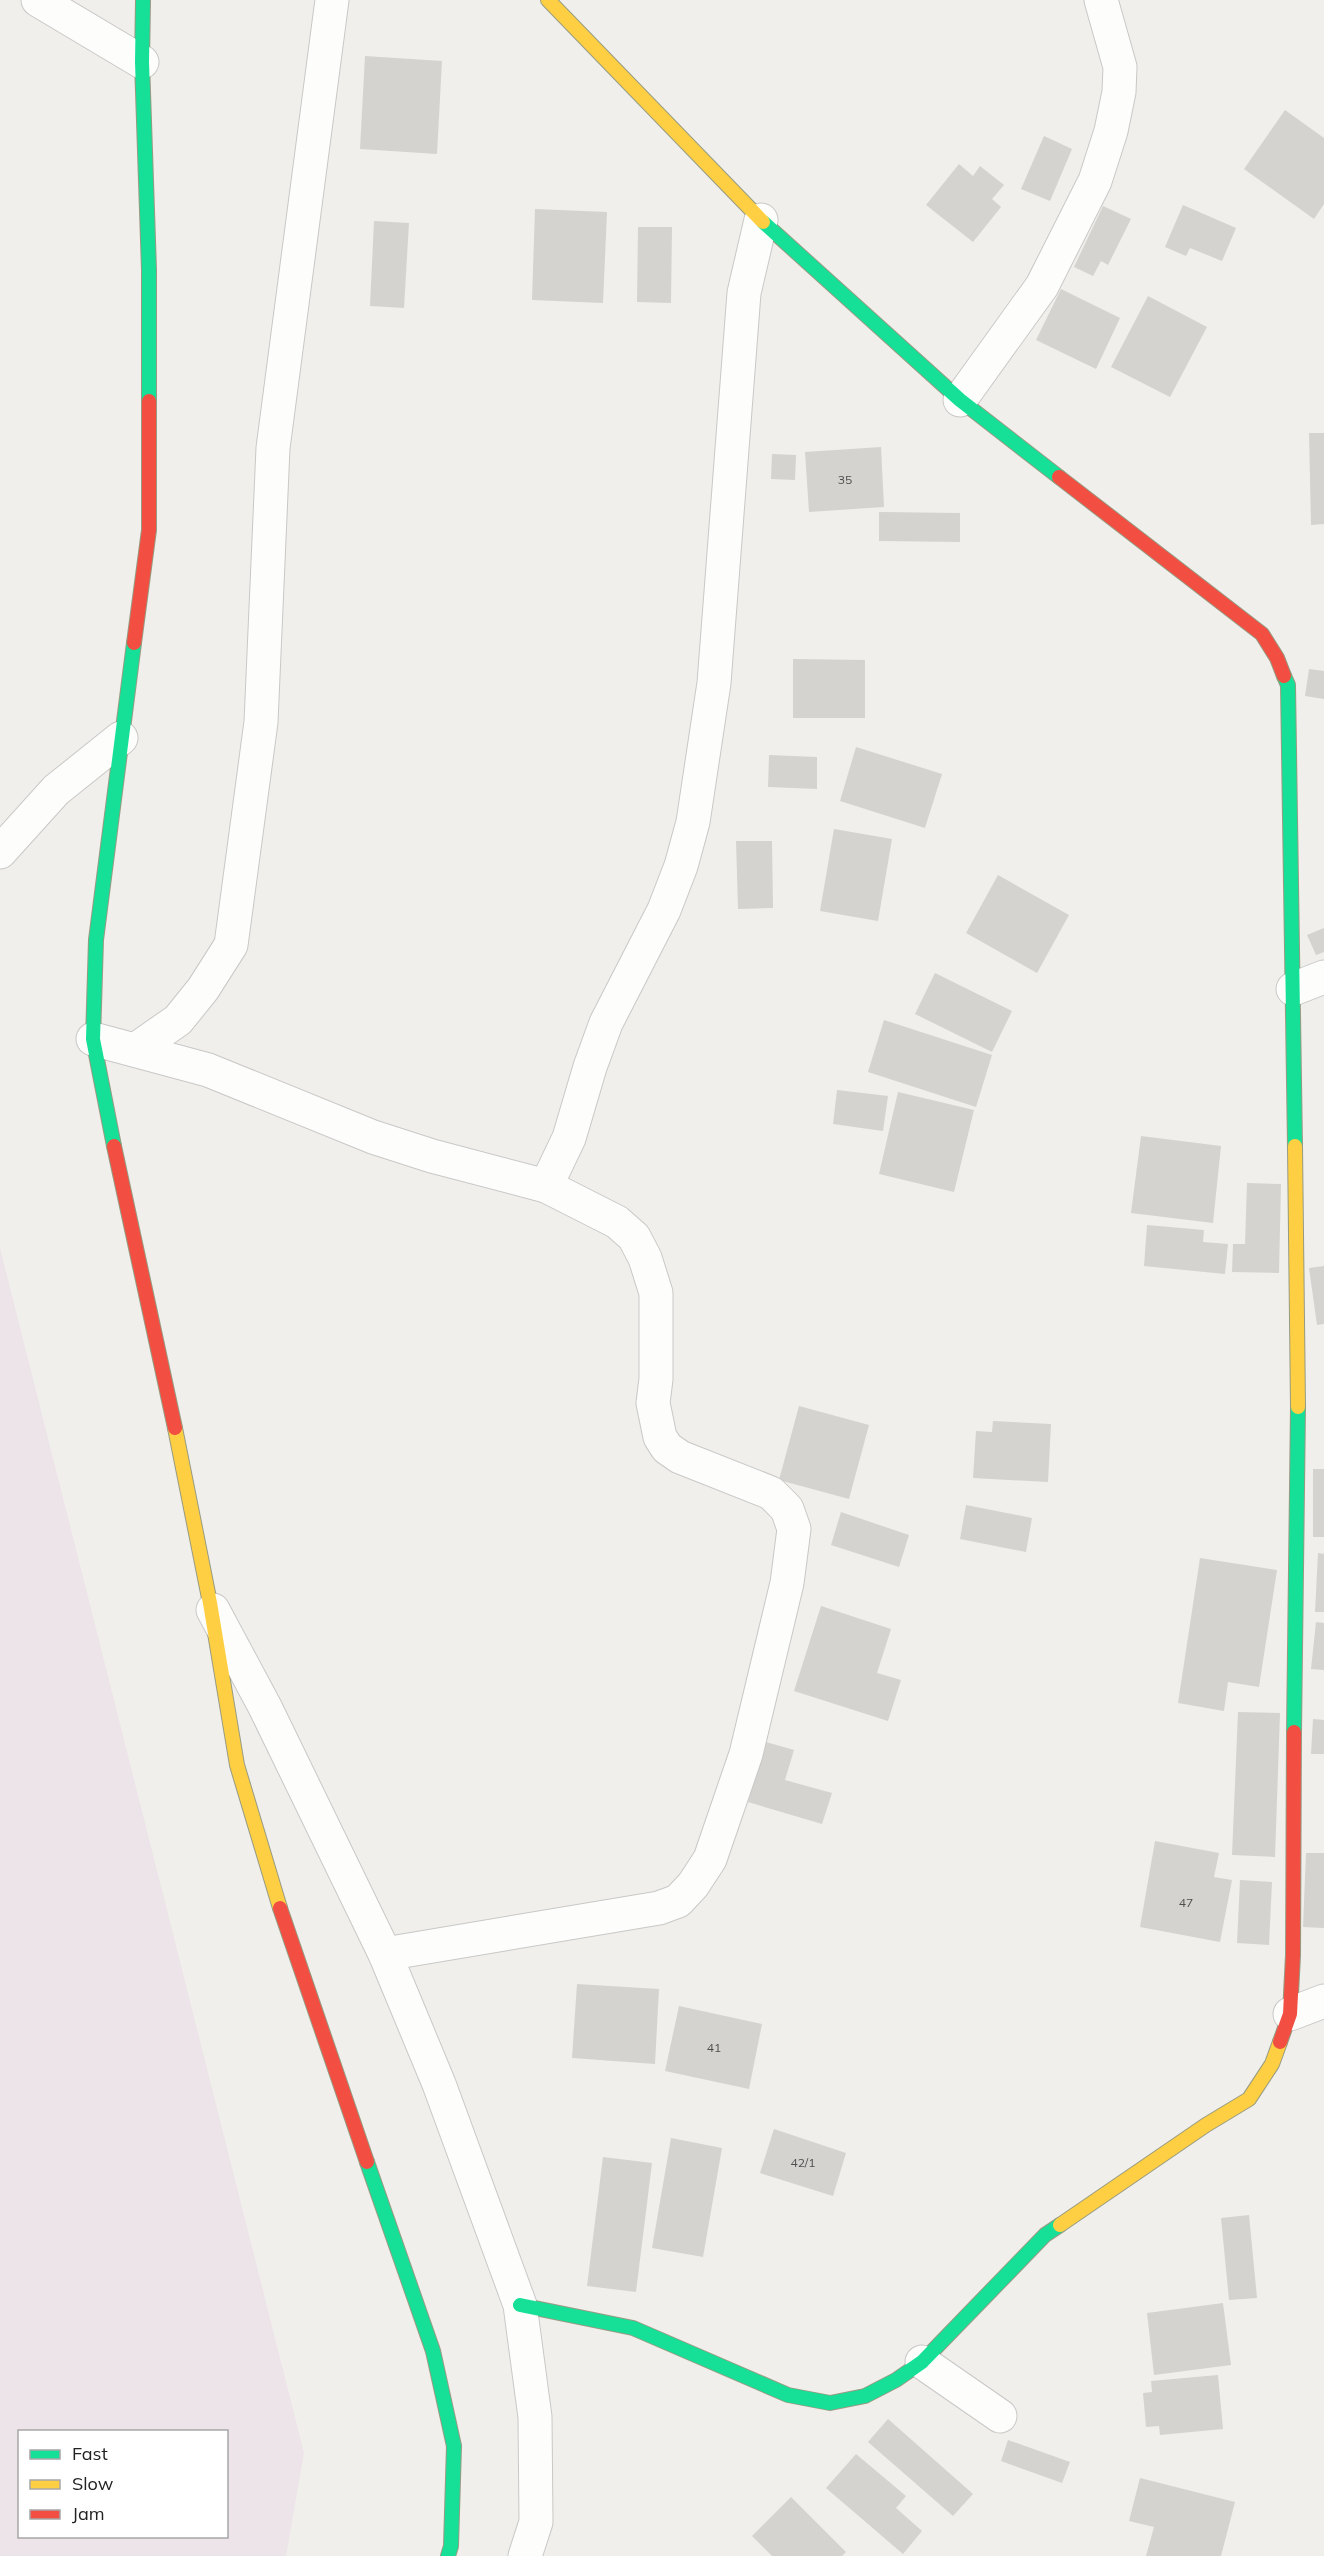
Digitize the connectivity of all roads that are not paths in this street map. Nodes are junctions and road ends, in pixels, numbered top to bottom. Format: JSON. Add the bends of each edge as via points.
{"nodes":[{"id":1,"x":38,"y":0,"type":"edge"},
{"id":2,"x":143,"y":0,"type":"edge"},
{"id":3,"x":332,"y":0,"type":"edge"},
{"id":4,"x":548,"y":0,"type":"edge"},
{"id":5,"x":1101,"y":0,"type":"edge"},
{"id":6,"x":142,"y":63,"type":"junction"},
{"id":7,"x":761,"y":220,"type":"junction"},
{"id":8,"x":960,"y":400,"type":"junction"},
{"id":9,"x":121,"y":738,"type":"junction"},
{"id":10,"x":0,"y":852,"type":"edge"},
{"id":11,"x":1324,"y":977,"type":"edge"},
{"id":12,"x":1293,"y":989,"type":"junction"},
{"id":13,"x":93,"y":1039,"type":"junction"},
{"id":14,"x":135,"y":1050,"type":"junction"},
{"id":15,"x":546,"y":1186,"type":"junction"},
{"id":16,"x":210,"y":1603,"type":"junction"},
{"id":17,"x":385,"y":1954,"type":"junction"},
{"id":18,"x":1324,"y":2001,"type":"edge"},
{"id":19,"x":1290,"y":2014,"type":"junction"},
{"id":20,"x":520,"y":2305,"type":"junction"},
{"id":21,"x":922,"y":2362,"type":"junction"},
{"id":22,"x":1000,"y":2416,"type":"dead end"},
{"id":23,"x":448,"y":2556,"type":"edge"},
{"id":24,"x":525,"y":2556,"type":"edge"}],
"edges":[{"from":1,"to":6,"type":"street"},
{"from":2,"to":6,"type":"street"},
{"from":3,"to":14,"type":"street","via":[[273,448],[261,722],[231,945],[178,1020]]},
{"from":4,"to":7,"type":"street"},
{"from":5,"to":8,"type":"street","via":[[1120,67],[1120,83],[1111,131],[1095,181],[1042,286]]},
{"from":6,"to":9,"type":"street","via":[[149,270],[149,530]]},
{"from":7,"to":8,"type":"street"},
{"from":7,"to":15,"type":"street","via":[[744,293],[714,683],[693,822],[664,910],[606,1023],[569,1138]]},
{"from":8,"to":12,"type":"street","via":[[1262,634],[1277,658],[1288,685]]},
{"from":9,"to":10,"type":"street","via":[[56,790]]},
{"from":9,"to":13,"type":"street","via":[[96,940]]},
{"from":11,"to":12,"type":"street"},
{"from":12,"to":19,"type":"street","via":[[1299,1442]]},
{"from":13,"to":14,"type":"street"},
{"from":13,"to":16,"type":"street"},
{"from":14,"to":15,"type":"street","via":[[208,1070],[373,1137]]},
{"from":15,"to":17,"type":"street","via":[[617,1222],[634,1237],[656,1293],[653,1403],[660,1437],[667,1448],[681,1457],[771,1493],[787,1509],[794,1529],[787,1583],[746,1754],[710,1859],[678,1901],[659,1908]]},
{"from":16,"to":17,"type":"street"},
{"from":16,"to":23,"type":"street","via":[[237,1765],[282,1918],[433,2351],[454,2446],[452,2546]]},
{"from":17,"to":20,"type":"street","via":[[439,2084]]},
{"from":18,"to":19,"type":"street"},
{"from":19,"to":21,"type":"street","via":[[1272,2064],[1250,2099],[1045,2235]]},
{"from":20,"to":21,"type":"street","via":[[633,2328],[788,2395],[830,2403],[865,2396]]},
{"from":20,"to":24,"type":"street","via":[[535,2417],[536,2522]]},
{"from":21,"to":22,"type":"street"}]}
